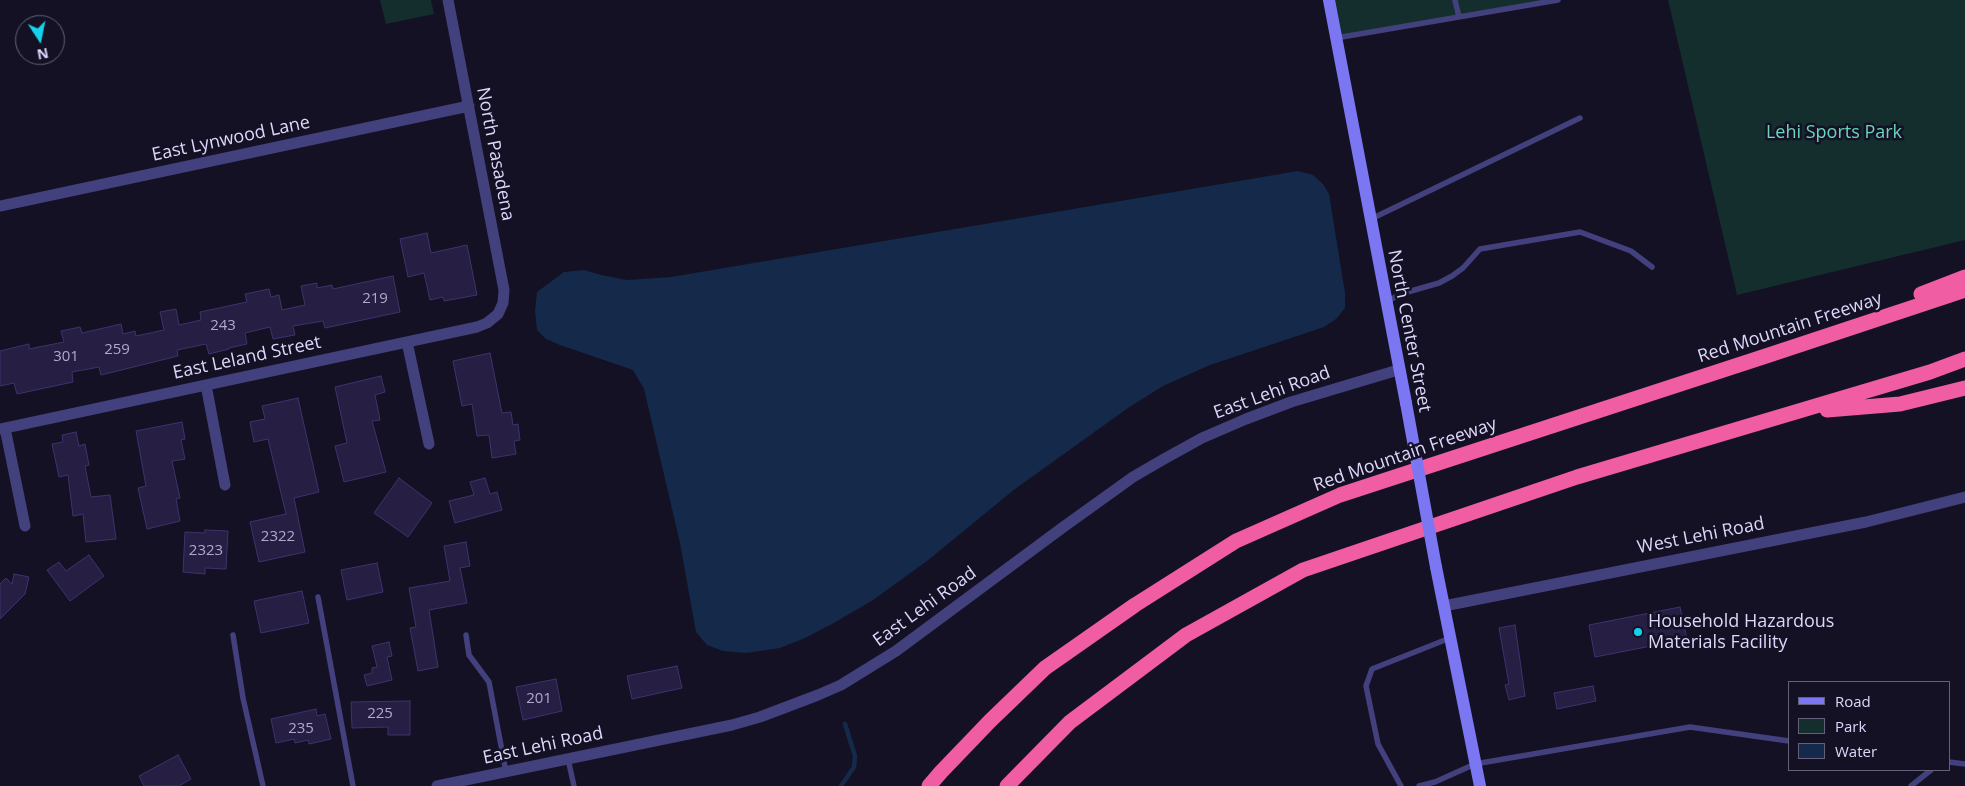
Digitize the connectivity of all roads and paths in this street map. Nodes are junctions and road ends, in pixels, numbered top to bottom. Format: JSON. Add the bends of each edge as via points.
{"nodes":[{"id":1,"x":448,"y":0,"type":"edge"},
{"id":2,"x":1329,"y":0,"type":"edge"},
{"id":3,"x":1455,"y":0,"type":"edge"},
{"id":4,"x":1558,"y":0,"type":"edge"},
{"id":5,"x":1459,"y":18,"type":"junction"},
{"id":6,"x":1336,"y":38,"type":"junction"},
{"id":7,"x":469,"y":106,"type":"junction"},
{"id":8,"x":1580,"y":118,"type":"dead end"},
{"id":9,"x":0,"y":206,"type":"edge"},
{"id":10,"x":1370,"y":220,"type":"junction"},
{"id":11,"x":1652,"y":267,"type":"dead end"},
{"id":12,"x":1965,"y":277,"type":"edge"},
{"id":13,"x":1965,"y":290,"type":"edge"},
{"id":14,"x":1386,"y":302,"type":"junction"},
{"id":15,"x":498,"y":314,"type":"joint"},
{"id":16,"x":408,"y":342,"type":"junction"},
{"id":17,"x":1769,"y":355,"type":"junction"},
{"id":18,"x":1965,"y":359,"type":"edge"},
{"id":19,"x":1398,"y":370,"type":"junction"},
{"id":20,"x":206,"y":385,"type":"junction"},
{"id":21,"x":1965,"y":388,"type":"edge"},
{"id":22,"x":1793,"y":414,"type":"junction"},
{"id":23,"x":2,"y":429,"type":"edge"},
{"id":24,"x":429,"y":444,"type":"dead end"},
{"id":25,"x":225,"y":485,"type":"dead end"},
{"id":26,"x":1965,"y":497,"type":"edge"},
{"id":27,"x":25,"y":526,"type":"dead end"},
{"id":28,"x":318,"y":597,"type":"dead end"},
{"id":29,"x":1444,"y":606,"type":"junction"},
{"id":30,"x":233,"y":635,"type":"dead end"},
{"id":31,"x":466,"y":635,"type":"dead end"},
{"id":32,"x":1450,"y":638,"type":"junction"},
{"id":33,"x":1788,"y":740,"type":"edge"},
{"id":34,"x":568,"y":759,"type":"junction"},
{"id":35,"x":1950,"y":762,"type":"edge"},
{"id":36,"x":1476,"y":764,"type":"junction"},
{"id":37,"x":1965,"y":764,"type":"edge"},
{"id":38,"x":1930,"y":771,"type":"edge"},
{"id":39,"x":506,"y":772,"type":"junction"},
{"id":40,"x":262,"y":786,"type":"edge"},
{"id":41,"x":353,"y":786,"type":"edge"},
{"id":42,"x":438,"y":786,"type":"edge"},
{"id":43,"x":574,"y":786,"type":"edge"},
{"id":44,"x":929,"y":786,"type":"edge"},
{"id":45,"x":1007,"y":786,"type":"edge"},
{"id":46,"x":1401,"y":786,"type":"edge"},
{"id":47,"x":1419,"y":786,"type":"edge"},
{"id":48,"x":1480,"y":786,"type":"edge"},
{"id":49,"x":1911,"y":786,"type":"edge"}],
"edges":[{"from":1,"to":7,"type":"street","name":"North Pasadena"},
{"from":2,"to":6,"type":"street","name":"North Center Street"},
{"from":3,"to":5,"type":"lane"},
{"from":4,"to":5,"type":"lane"},
{"from":5,"to":6,"type":"lane"},
{"from":6,"to":10,"type":"street","name":"North Center Street"},
{"from":7,"to":9,"type":"street","name":"East Lynwood Lane"},
{"from":7,"to":15,"type":"street","name":"North Pasadena","via":[[504,290]]},
{"from":8,"to":10,"type":"lane"},
{"from":10,"to":14,"type":"street","name":"North Center Street"},
{"from":11,"to":14,"type":"lane","via":[[1632,251],[1580,232],[1480,249],[1452,276]]},
{"from":12,"to":17,"type":"highway"},
{"from":13,"to":17,"type":"highway","name":"Red Mountain Freeway"},
{"from":14,"to":19,"type":"street","name":"North Center Street"},
{"from":15,"to":16,"type":"street","name":"East Leland Street","via":[[477,327]]},
{"from":16,"to":20,"type":"street","name":"East Leland Street"},
{"from":16,"to":24,"type":"street"},
{"from":17,"to":44,"type":"highway","name":"Red Mountain Freeway","via":[[1340,495],[1236,541],[1134,605],[1045,668]]},
{"from":18,"to":22,"type":"highway"},
{"from":19,"to":29,"type":"street","name":"North Center Street","bridge":true},
{"from":19,"to":34,"type":"street","name":"East Lehi Road","via":[[1246,419],[1164,459],[1133,477],[896,651],[841,685],[760,717]]},
{"from":20,"to":23,"type":"street","name":"East Leland Street"},
{"from":20,"to":25,"type":"street"},
{"from":21,"to":22,"type":"highway","via":[[1900,404]]},
{"from":22,"to":45,"type":"highway","via":[[1577,477],[1304,570],[1186,635],[1070,722]]},
{"from":23,"to":27,"type":"street"},
{"from":26,"to":29,"type":"street","name":"West Lehi Road","via":[[1866,522]]},
{"from":28,"to":41,"type":"lane"},
{"from":29,"to":32,"type":"street","name":"North Center Street"},
{"from":30,"to":40,"type":"lane"},
{"from":31,"to":39,"type":"lane","via":[[469,655],[489,682]]},
{"from":32,"to":36,"type":"street","name":"North Center Street"},
{"from":32,"to":46,"type":"lane","via":[[1372,669],[1366,686],[1378,744]]},
{"from":33,"to":36,"type":"lane","via":[[1690,727]]},
{"from":34,"to":39,"type":"street","name":"East Lehi Road"},
{"from":34,"to":43,"type":"lane"},
{"from":35,"to":37,"type":"lane"},
{"from":36,"to":47,"type":"lane"},
{"from":36,"to":48,"type":"street","name":"North Center Street"},
{"from":38,"to":49,"type":"lane"},
{"from":39,"to":42,"type":"street","name":"East Lehi Road"}]}
